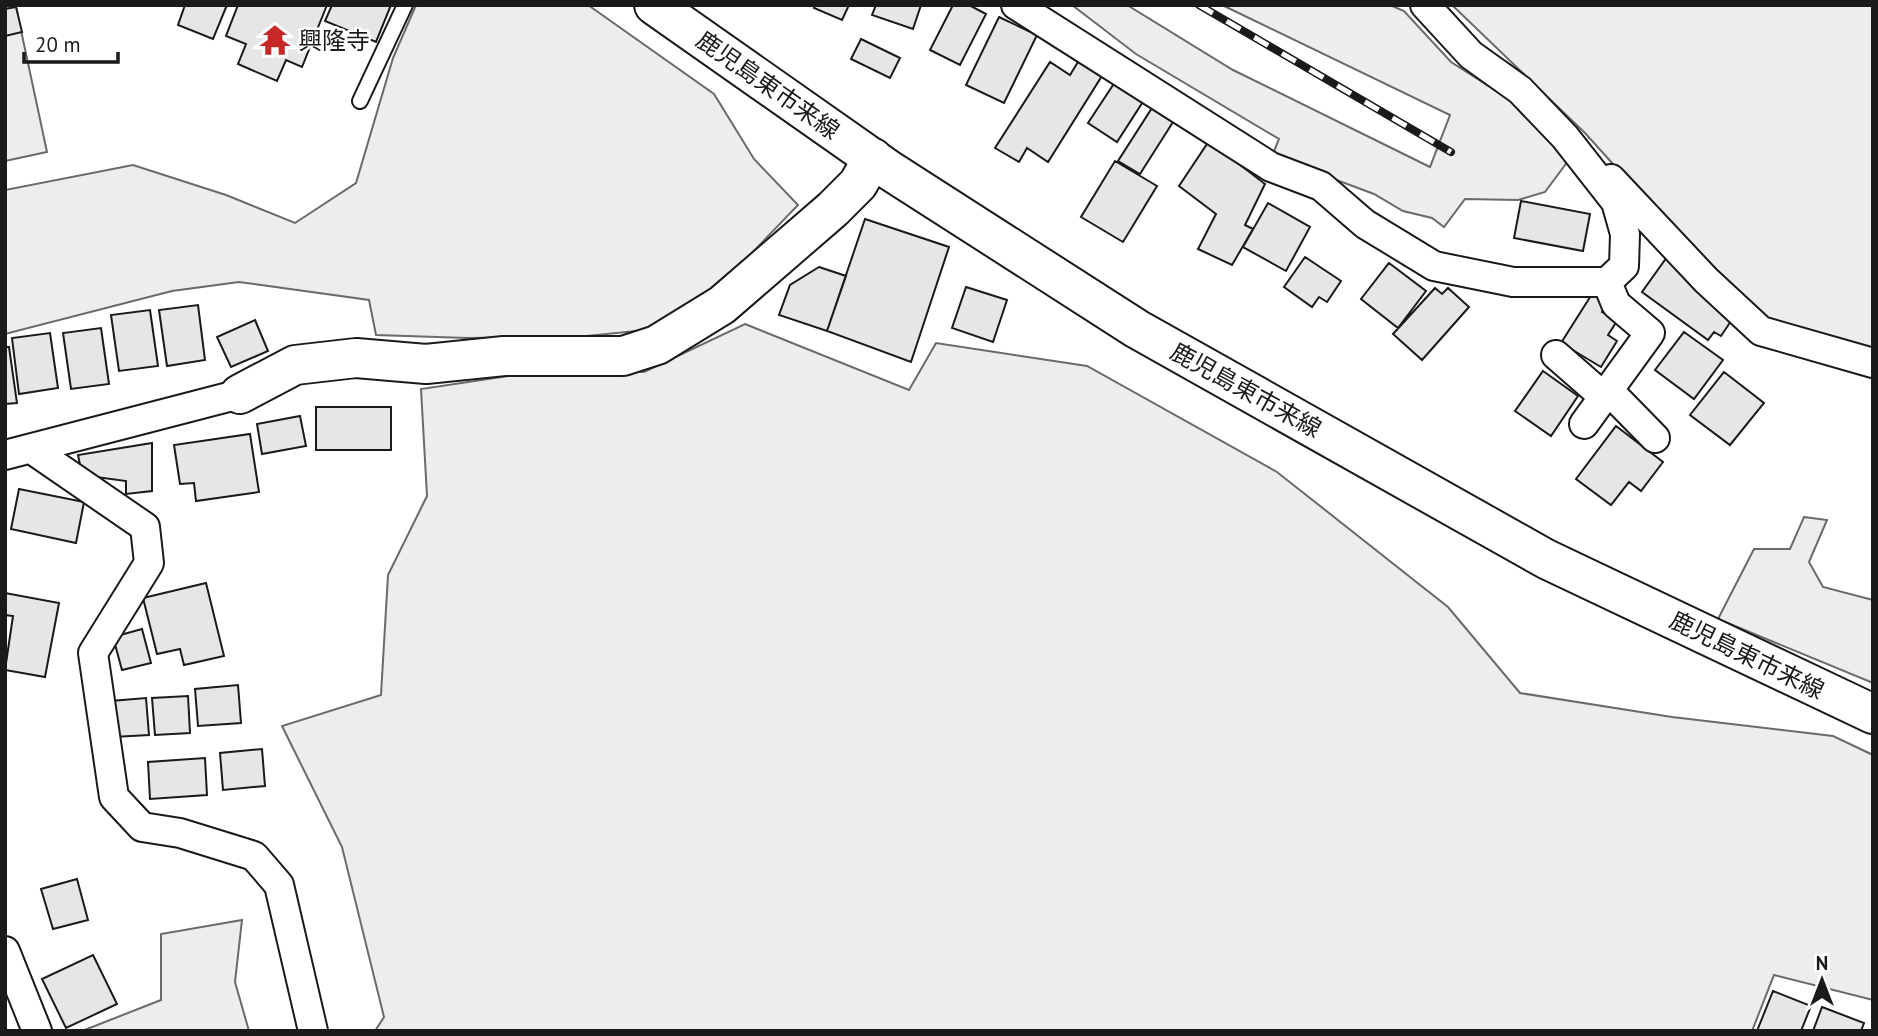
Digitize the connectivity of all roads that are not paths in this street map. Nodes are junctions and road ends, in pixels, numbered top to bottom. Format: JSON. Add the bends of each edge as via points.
{"nodes":[{"id":1,"x":405,"y":5,"type":"edge"},
{"id":2,"x":654,"y":5,"type":"edge"},
{"id":3,"x":1016,"y":5,"type":"edge"},
{"id":4,"x":1425,"y":5,"type":"edge"},
{"id":5,"x":1436,"y":5,"type":"edge"},
{"id":6,"x":360,"y":101,"type":"dead end"},
{"id":7,"x":873,"y":158,"type":"junction"},
{"id":8,"x":1607,"y":282,"type":"junction"},
{"id":9,"x":1556,"y":355,"type":"dead end"},
{"id":10,"x":1873,"y":363,"type":"edge"},
{"id":11,"x":240,"y":394,"type":"joint"},
{"id":12,"x":1606,"y":394,"type":"junction"},
{"id":13,"x":1584,"y":424,"type":"dead end"},
{"id":14,"x":1655,"y":439,"type":"dead end"},
{"id":15,"x":33,"y":450,"type":"junction"},
{"id":16,"x":5,"y":455,"type":"edge"},
{"id":17,"x":1873,"y":714,"type":"edge"},
{"id":18,"x":5,"y":951,"type":"edge"},
{"id":19,"x":11,"y":980,"type":"edge"},
{"id":20,"x":27,"y":1025,"type":"edge"},
{"id":21,"x":313,"y":1031,"type":"edge"}],
"edges":[{"from":1,"to":6,"type":"lane"},
{"from":2,"to":7,"type":"main road","name":"鹿児島東市来線"},
{"from":3,"to":8,"type":"street","via":[[1271,167],[1321,187],[1365,224],[1434,265],[1513,282]]},
{"from":4,"to":8,"type":"street","via":[[1471,55],[1520,90],[1565,137],[1616,202],[1625,234],[1624,265]]},
{"from":5,"to":10,"type":"street","via":[[1459,20],[1572,130],[1614,183],[1761,331]]},
{"from":7,"to":11,"type":"main road","via":[[849,193],[722,305],[657,345],[623,356],[505,356],[426,364],[356,358],[296,365]]},
{"from":7,"to":17,"type":"main road","name":"鹿児島東市来線","via":[[1137,329],[1546,559]]},
{"from":8,"to":12,"type":"street","via":[[1616,304],[1650,333]]},
{"from":9,"to":12,"type":"street"},
{"from":11,"to":15,"type":"street"},
{"from":12,"to":13,"type":"street"},
{"from":12,"to":14,"type":"street"},
{"from":15,"to":16,"type":"street"},
{"from":15,"to":21,"type":"street","via":[[145,527],[149,563],[93,653],[114,797],[142,827],[180,833],[254,856],[279,884]]},
{"from":18,"to":19,"type":"street"},
{"from":19,"to":20,"type":"street"}]}
